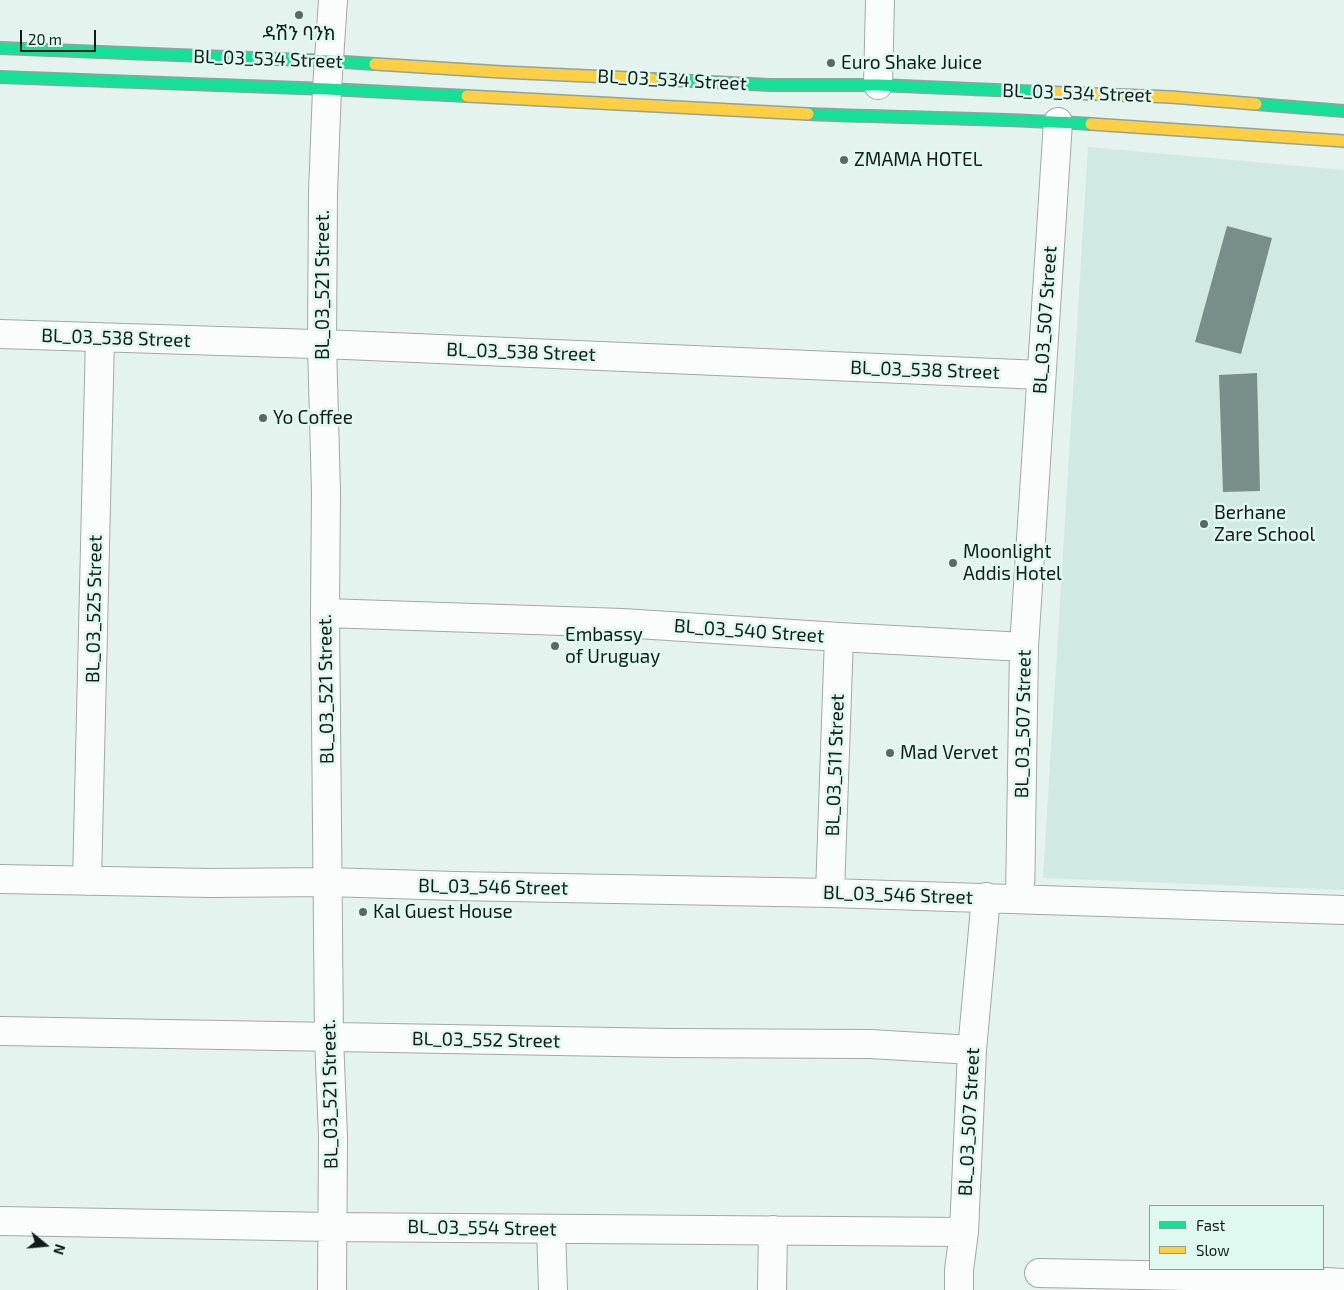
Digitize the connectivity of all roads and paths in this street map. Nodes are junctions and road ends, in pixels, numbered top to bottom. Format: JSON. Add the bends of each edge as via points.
{"nodes":[{"id":1,"x":333,"y":0,"type":"edge"},
{"id":2,"x":880,"y":0,"type":"edge"},
{"id":3,"x":0,"y":48,"type":"edge"},
{"id":4,"x":328,"y":61,"type":"junction"},
{"id":5,"x":0,"y":77,"type":"edge"},
{"id":6,"x":878,"y":85,"type":"junction"},
{"id":7,"x":326,"y":89,"type":"junction"},
{"id":8,"x":1290,"y":106,"type":"junction"},
{"id":9,"x":1344,"y":111,"type":"edge"},
{"id":10,"x":1058,"y":122,"type":"junction"},
{"id":11,"x":1288,"y":129,"type":"junction"},
{"id":12,"x":1344,"y":141,"type":"edge"},
{"id":13,"x":0,"y":334,"type":"edge"},
{"id":14,"x":100,"y":337,"type":"junction"},
{"id":15,"x":322,"y":345,"type":"junction"},
{"id":16,"x":1041,"y":375,"type":"junction"},
{"id":17,"x":325,"y":613,"type":"junction"},
{"id":18,"x":840,"y":638,"type":"junction"},
{"id":19,"x":1024,"y":648,"type":"junction"},
{"id":20,"x":0,"y":880,"type":"edge"},
{"id":21,"x":88,"y":881,"type":"junction"},
{"id":22,"x":328,"y":882,"type":"junction"},
{"id":23,"x":830,"y":893,"type":"junction"},
{"id":24,"x":986,"y":898,"type":"junction"},
{"id":25,"x":1020,"y":900,"type":"junction"},
{"id":26,"x":1344,"y":910,"type":"edge"},
{"id":27,"x":0,"y":1031,"type":"edge"},
{"id":28,"x":329,"y":1037,"type":"junction"},
{"id":29,"x":972,"y":1050,"type":"junction"},
{"id":30,"x":0,"y":1221,"type":"edge"},
{"id":31,"x":332,"y":1227,"type":"junction"},
{"id":32,"x":552,"y":1229,"type":"junction"},
{"id":33,"x":773,"y":1230,"type":"junction"},
{"id":34,"x":964,"y":1232,"type":"junction"},
{"id":35,"x":1039,"y":1273,"type":"dead end"},
{"id":36,"x":1344,"y":1283,"type":"edge"},
{"id":37,"x":332,"y":1290,"type":"edge"},
{"id":38,"x":553,"y":1290,"type":"edge"},
{"id":39,"x":772,"y":1290,"type":"edge"},
{"id":40,"x":958,"y":1290,"type":"edge"}],
"edges":[{"from":1,"to":4,"type":"street","name":"BL_03_521 Street."},
{"from":2,"to":6,"type":"street"},
{"from":3,"to":4,"type":"main road","name":"BL_03_534 Street"},
{"from":4,"to":6,"type":"main road","name":"BL_03_534 Street","via":[[760,84]]},
{"from":4,"to":7,"type":"street","name":"BL_03_521 Street."},
{"from":5,"to":7,"type":"main road","name":"BL_03_534 Street"},
{"from":6,"to":8,"type":"main road","name":"BL_03_534 Street","via":[[1170,97]]},
{"from":7,"to":10,"type":"main road","name":"BL_03_534 Street","via":[[876,117]]},
{"from":7,"to":15,"type":"street","name":"BL_03_521 Street."},
{"from":8,"to":9,"type":"main road","name":"BL_03_534 Street"},
{"from":8,"to":11,"type":"main road"},
{"from":10,"to":11,"type":"main road","name":"BL_03_534 Street"},
{"from":10,"to":16,"type":"street","name":"BL_03_507 Street"},
{"from":11,"to":12,"type":"main road","name":"BL_03_534 Street"},
{"from":13,"to":14,"type":"street","name":"BL_03_538 Street"},
{"from":14,"to":15,"type":"street","name":"BL_03_538 Street"},
{"from":14,"to":21,"type":"street","name":"BL_03_525 Street"},
{"from":15,"to":16,"type":"street","name":"BL_03_538 Street"},
{"from":15,"to":17,"type":"street","name":"BL_03_521 Street."},
{"from":16,"to":19,"type":"street","name":"BL_03_507 Street"},
{"from":17,"to":18,"type":"street","name":"BL_03_540 Street","via":[[622,623]]},
{"from":17,"to":22,"type":"street","name":"BL_03_521 Street."},
{"from":18,"to":19,"type":"street","name":"BL_03_540 Street"},
{"from":18,"to":23,"type":"street","name":"BL_03_511 Street"},
{"from":19,"to":25,"type":"street","name":"BL_03_507 Street"},
{"from":20,"to":21,"type":"street","name":"BL_03_546 Street"},
{"from":21,"to":22,"type":"street","name":"BL_03_546 Street"},
{"from":22,"to":23,"type":"street","name":"BL_03_546 Street"},
{"from":22,"to":28,"type":"street","name":"BL_03_521 Street."},
{"from":23,"to":24,"type":"street","name":"BL_03_546 Street"},
{"from":24,"to":25,"type":"street"},
{"from":24,"to":29,"type":"street","name":"BL_03_507 Street"},
{"from":25,"to":26,"type":"street"},
{"from":27,"to":28,"type":"street","name":"BL_03_552 Street"},
{"from":28,"to":29,"type":"street","name":"BL_03_552 Street","via":[[870,1044]]},
{"from":28,"to":31,"type":"street","name":"BL_03_521 Street."},
{"from":29,"to":34,"type":"street","name":"BL_03_507 Street"},
{"from":30,"to":31,"type":"street","name":"BL_03_554 Street"},
{"from":31,"to":32,"type":"street","name":"BL_03_554 Street"},
{"from":31,"to":37,"type":"street","name":"BL_03_521 Street."},
{"from":32,"to":33,"type":"street","name":"BL_03_554 Street"},
{"from":32,"to":38,"type":"street"},
{"from":33,"to":34,"type":"street","name":"BL_03_554 Street"},
{"from":33,"to":39,"type":"street"},
{"from":34,"to":40,"type":"street","name":"BL_03_507 Street"},
{"from":35,"to":36,"type":"street","via":[[1240,1277]]}]}
